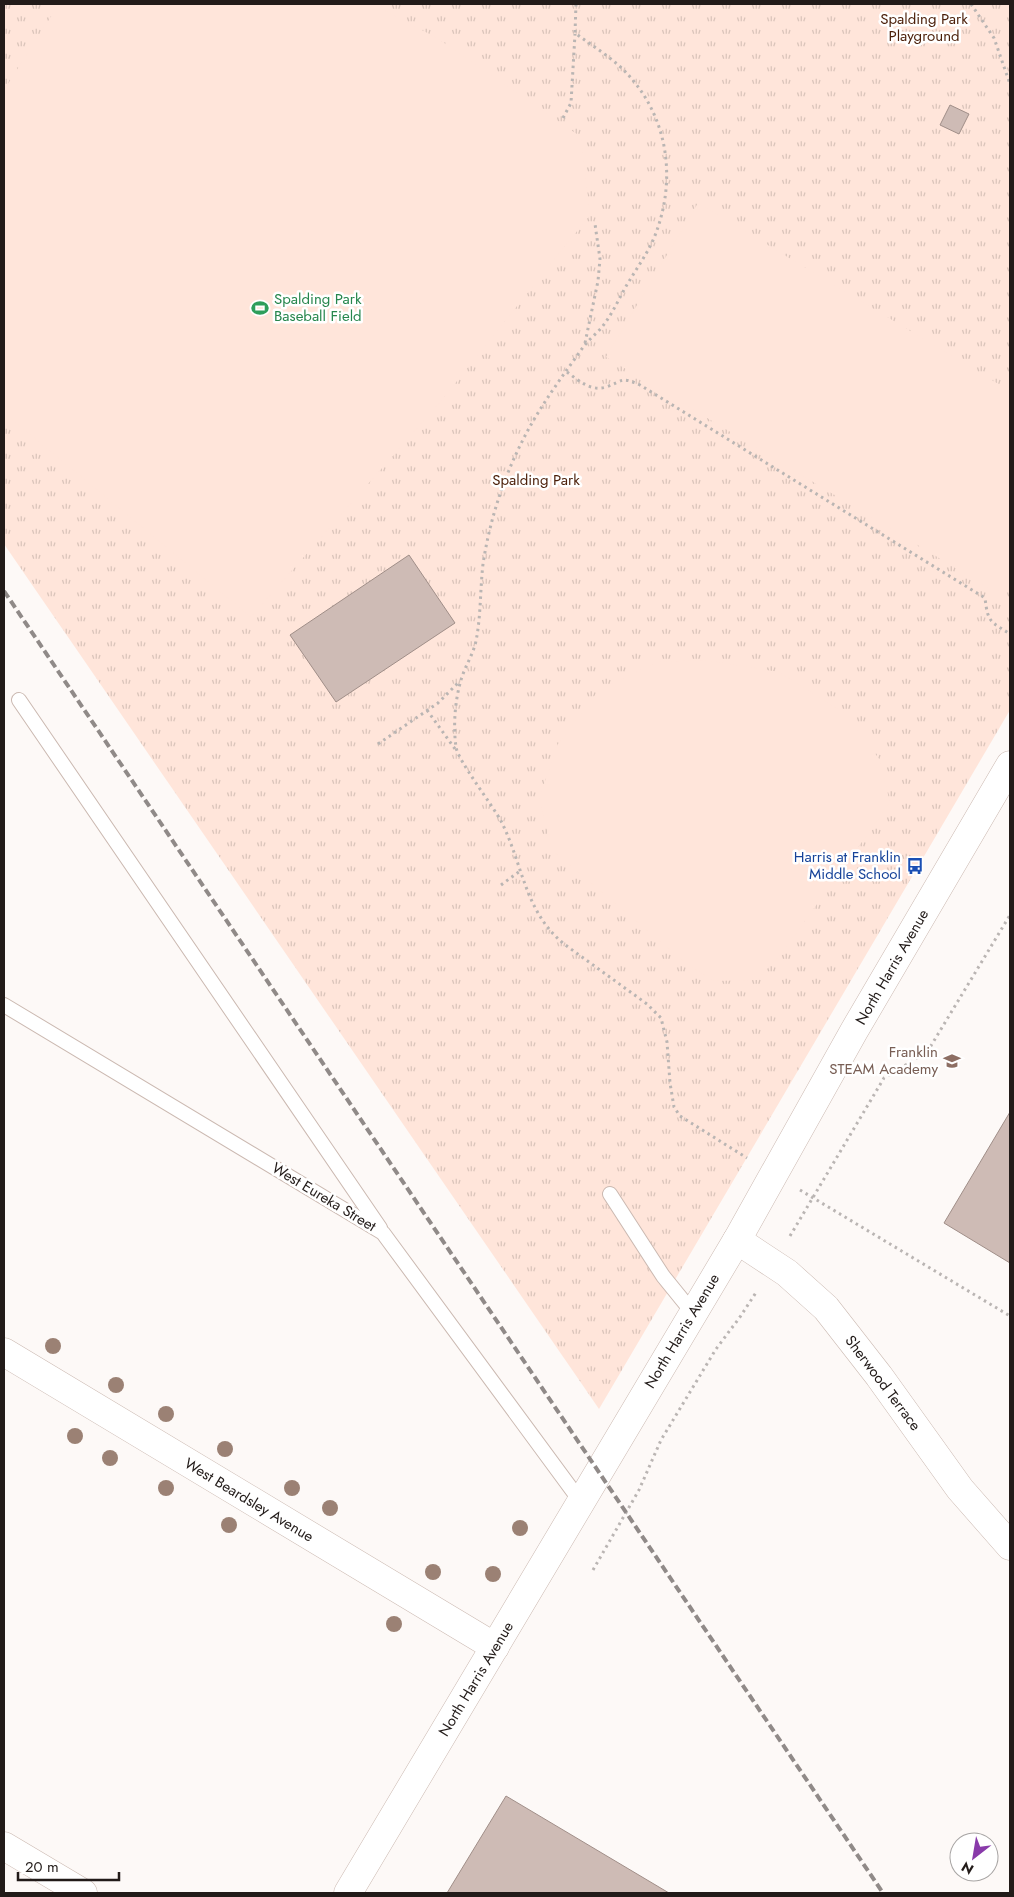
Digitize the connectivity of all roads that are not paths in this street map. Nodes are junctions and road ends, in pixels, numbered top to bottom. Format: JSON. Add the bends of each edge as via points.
{"nodes":[{"id":1,"x":19,"y":700,"type":"dead end"},
{"id":2,"x":1010,"y":765,"type":"edge"},
{"id":3,"x":4,"y":1005,"type":"edge"},
{"id":4,"x":610,"y":1194,"type":"dead end"},
{"id":5,"x":383,"y":1233,"type":"junction"},
{"id":6,"x":737,"y":1240,"type":"junction"},
{"id":7,"x":692,"y":1313,"type":"junction"},
{"id":8,"x":4,"y":1352,"type":"edge"},
{"id":9,"x":581,"y":1502,"type":"junction"},
{"id":10,"x":1010,"y":1546,"type":"edge"},
{"id":11,"x":495,"y":1647,"type":"junction"},
{"id":12,"x":4,"y":1846,"type":"edge"},
{"id":13,"x":83,"y":1893,"type":"edge"},
{"id":14,"x":348,"y":1893,"type":"edge"}],
"edges":[{"from":1,"to":5,"type":"lane"},
{"from":2,"to":6,"type":"street","name":"North Harris Avenue","via":[[854,1031]]},
{"from":3,"to":5,"type":"lane","name":"West Eureka Street"},
{"from":4,"to":7,"type":"lane","via":[[663,1276]]},
{"from":5,"to":9,"type":"lane","name":"West Eureka Street"},
{"from":6,"to":7,"type":"street","name":"North Harris Avenue"},
{"from":6,"to":10,"type":"street","name":"Sherwood Terrace","via":[[787,1273],[826,1308],[960,1489]]},
{"from":7,"to":9,"type":"street","name":"North Harris Avenue"},
{"from":8,"to":11,"type":"street","name":"West Beardsley Avenue"},
{"from":9,"to":11,"type":"street","name":"North Harris Avenue"},
{"from":11,"to":14,"type":"street","name":"North Harris Avenue"},
{"from":12,"to":13,"type":"street"}]}
